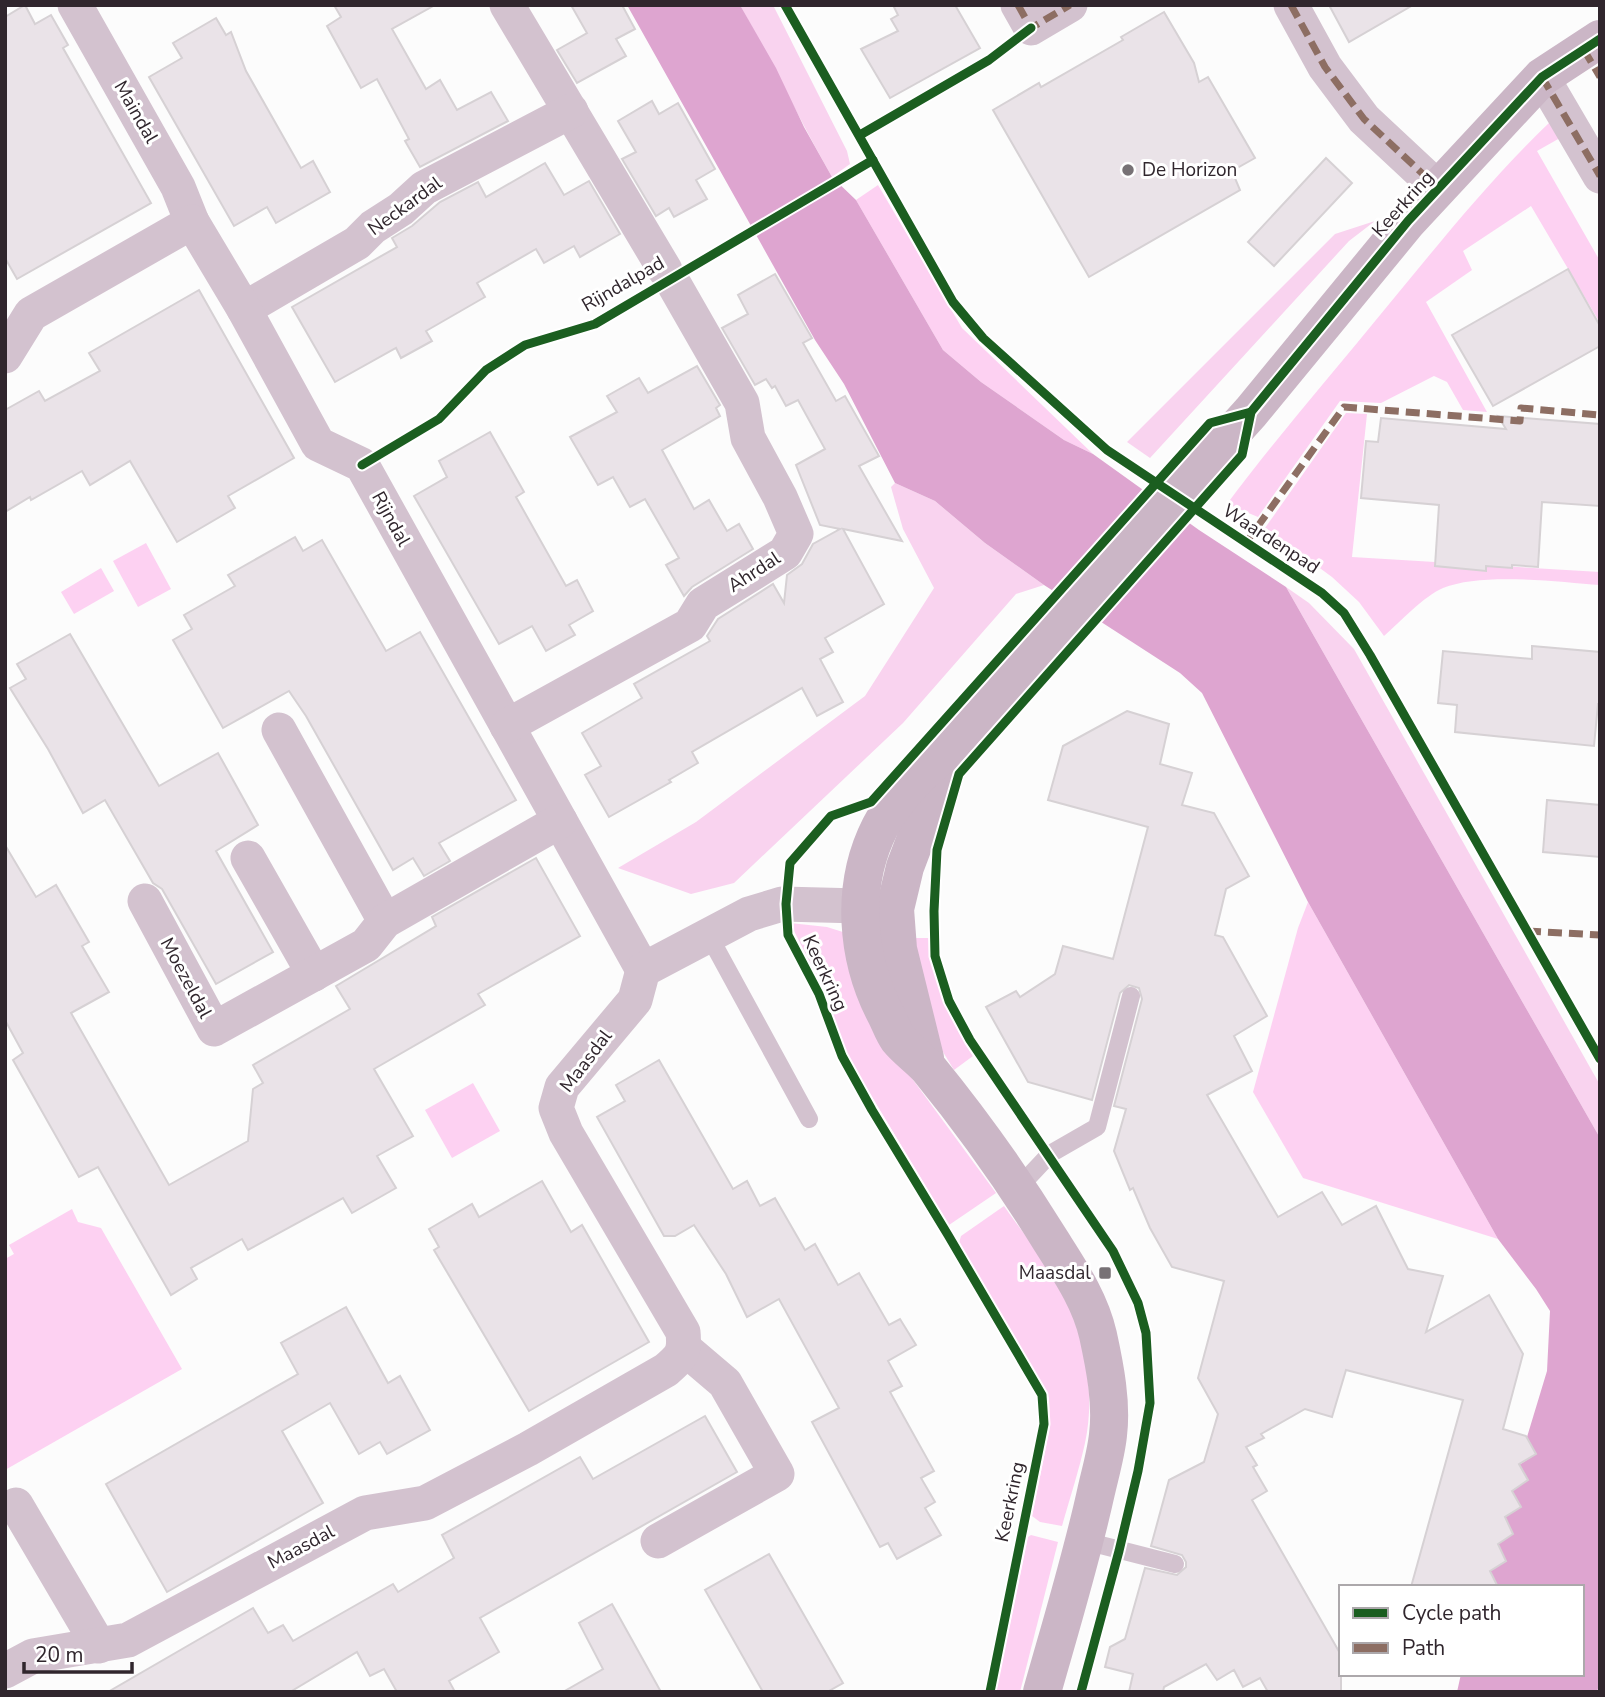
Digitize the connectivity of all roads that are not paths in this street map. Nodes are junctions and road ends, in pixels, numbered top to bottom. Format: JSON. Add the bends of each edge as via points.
{"nodes":[{"id":1,"x":75,"y":5,"type":"edge"},
{"id":2,"x":507,"y":5,"type":"edge"},
{"id":3,"x":1018,"y":5,"type":"edge"},
{"id":4,"x":1070,"y":5,"type":"edge"},
{"id":5,"x":1291,"y":5,"type":"edge"},
{"id":6,"x":1600,"y":39,"type":"edge"},
{"id":7,"x":1542,"y":77,"type":"junction"},
{"id":8,"x":571,"y":111,"type":"junction"},
{"id":9,"x":1600,"y":176,"type":"edge"},
{"id":10,"x":1439,"y":189,"type":"junction"},
{"id":11,"x":192,"y":222,"type":"junction"},
{"id":12,"x":244,"y":309,"type":"junction"},
{"id":13,"x":5,"y":356,"type":"edge"},
{"id":14,"x":507,"y":726,"type":"junction"},
{"id":15,"x":279,"y":730,"type":"dead end"},
{"id":16,"x":560,"y":821,"type":"junction"},
{"id":17,"x":248,"y":858,"type":"dead end"},
{"id":18,"x":145,"y":901,"type":"dead end"},
{"id":19,"x":878,"y":907,"type":"junction"},
{"id":20,"x":386,"y":921,"type":"junction"},
{"id":21,"x":708,"y":934,"type":"junction"},
{"id":22,"x":642,"y":970,"type":"junction"},
{"id":23,"x":314,"y":974,"type":"junction"},
{"id":24,"x":1131,"y":996,"type":"dead end"},
{"id":25,"x":809,"y":1119,"type":"dead end"},
{"id":26,"x":1018,"y":1188,"type":"junction"},
{"id":27,"x":685,"y":1349,"type":"junction"},
{"id":28,"x":16,"y":1505,"type":"dead end"},
{"id":29,"x":658,"y":1541,"type":"dead end"},
{"id":30,"x":1085,"y":1541,"type":"junction"},
{"id":31,"x":1175,"y":1564,"type":"dead end"},
{"id":32,"x":99,"y":1646,"type":"junction"},
{"id":33,"x":5,"y":1671,"type":"edge"},
{"id":34,"x":1042,"y":1692,"type":"edge"}],
"edges":[{"from":1,"to":11,"type":"street","name":"Maindal","via":[[178,187]]},
{"from":2,"to":8,"type":"street"},
{"from":3,"to":4,"type":"street","via":[[1031,27]]},
{"from":5,"to":10,"type":"street","via":[[1325,67],[1364,119]]},
{"from":6,"to":7,"type":"street","name":"Keerkring"},
{"from":7,"to":9,"type":"street"},
{"from":7,"to":10,"type":"street","name":"Keerkring"},
{"from":8,"to":12,"type":"street","name":"Neckardal","via":[[424,188],[357,243]]},
{"from":8,"to":14,"type":"street","name":"Ahrdal","via":[[741,403],[748,438],[796,534],[785,553],[703,604],[690,625]]},
{"from":10,"to":19,"type":"street","name":"Keerkring","via":[[1251,412],[942,755],[905,867]]},
{"from":11,"to":12,"type":"street","name":"Rijndal"},
{"from":11,"to":13,"type":"street","via":[[31,314]]},
{"from":12,"to":14,"type":"street","name":"Rijndal","via":[[318,444],[362,465]]},
{"from":14,"to":16,"type":"street","name":"Rijndal"},
{"from":15,"to":20,"type":"street"},
{"from":16,"to":20,"type":"street","name":"Moezeldal"},
{"from":16,"to":22,"type":"street","name":"Rijndal"},
{"from":17,"to":23,"type":"street"},
{"from":18,"to":23,"type":"street","name":"Moezeldal","via":[[214,1029]]},
{"from":19,"to":21,"type":"street","via":[[782,904]]},
{"from":19,"to":26,"type":"street","name":"Keerkring","via":[[898,949],[927,1066]]},
{"from":20,"to":23,"type":"street","name":"Moezeldal","via":[[366,946]]},
{"from":21,"to":22,"type":"street"},
{"from":21,"to":25,"type":"lane"},
{"from":22,"to":27,"type":"street","name":"Maasdal","via":[[635,1000],[562,1087],[556,1108],[566,1133],[683,1332]]},
{"from":24,"to":26,"type":"lane","via":[[1097,1127],[1050,1154]]},
{"from":26,"to":30,"type":"street","name":"Keerkring","via":[[1077,1282],[1098,1334],[1107,1384],[1108,1435]]},
{"from":27,"to":29,"type":"street","via":[[725,1383],[777,1474]]},
{"from":27,"to":32,"type":"street","name":"Maasdal","via":[[666,1370],[425,1503],[365,1513],[128,1640]]},
{"from":28,"to":32,"type":"street"},
{"from":30,"to":31,"type":"lane"},
{"from":30,"to":34,"type":"street","name":"Keerkring"},
{"from":32,"to":33,"type":"street","name":"Maasdal","via":[[33,1656]]}]}
